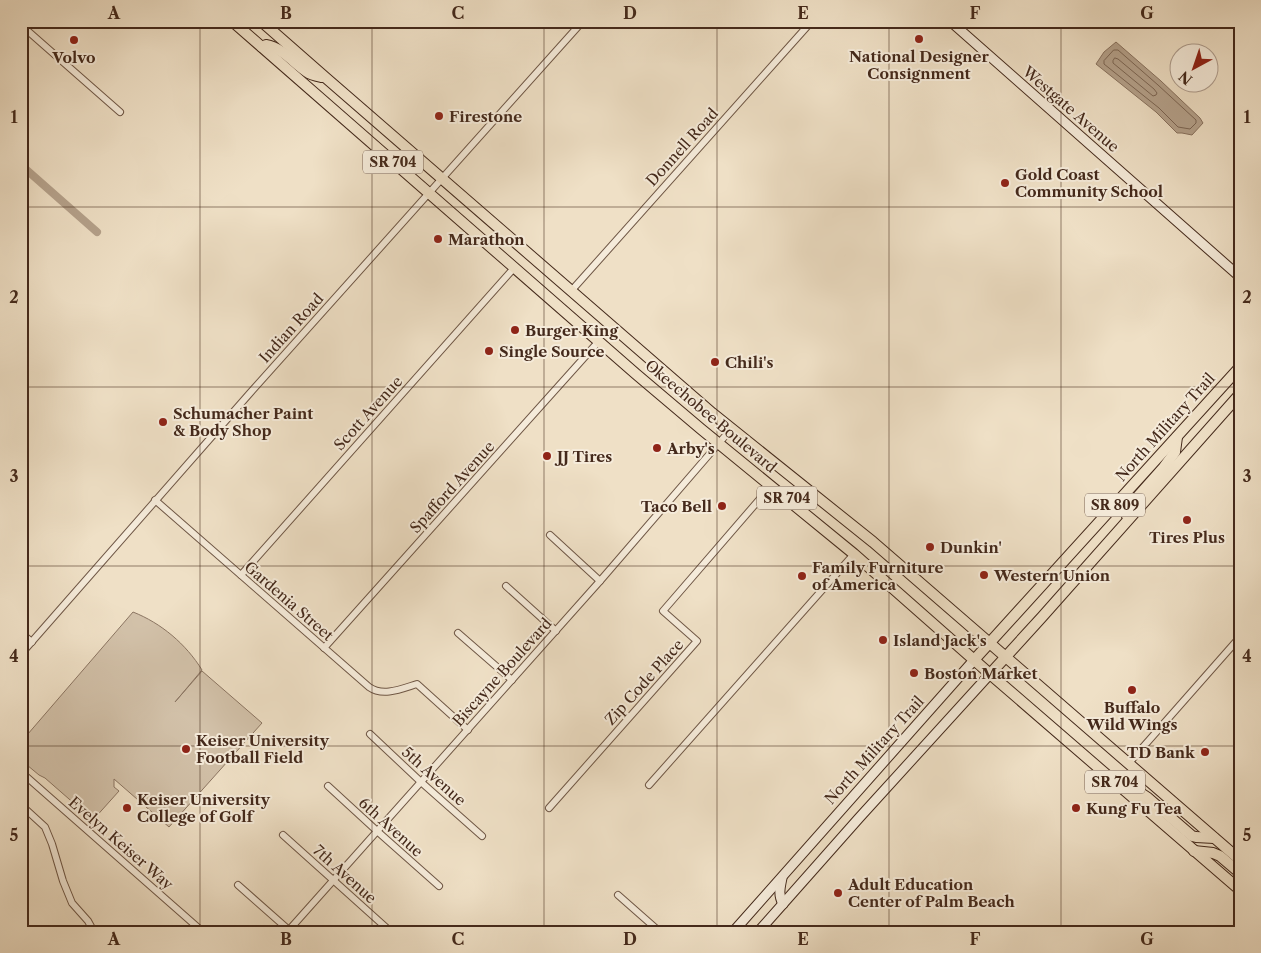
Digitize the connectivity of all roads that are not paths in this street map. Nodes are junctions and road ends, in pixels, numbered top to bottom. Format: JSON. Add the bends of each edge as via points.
{"nodes":[{"id":1,"x":232,"y":21,"type":"edge"},
{"id":2,"x":262,"y":21,"type":"edge"},
{"id":3,"x":583,"y":21,"type":"edge"},
{"id":4,"x":812,"y":21,"type":"edge"},
{"id":5,"x":950,"y":21,"type":"edge"},
{"id":6,"x":21,"y":25,"type":"edge"},
{"id":7,"x":262,"y":47,"type":"junction"},
{"id":8,"x":326,"y":78,"type":"junction"},
{"id":9,"x":120,"y":112,"type":"dead end"},
{"id":10,"x":442,"y":178,"type":"junction"},
{"id":11,"x":429,"y":194,"type":"junction"},
{"id":12,"x":514,"y":268,"type":"junction"},
{"id":13,"x":1240,"y":277,"type":"edge"},
{"id":14,"x":572,"y":290,"type":"junction"},
{"id":15,"x":598,"y":342,"type":"junction"},
{"id":16,"x":1240,"y":367,"type":"edge"},
{"id":17,"x":1240,"y":394,"type":"edge"},
{"id":18,"x":732,"y":428,"type":"junction"},
{"id":19,"x":1177,"y":437,"type":"junction"},
{"id":20,"x":719,"y":444,"type":"junction"},
{"id":21,"x":771,"y":486,"type":"junction"},
{"id":22,"x":156,"y":500,"type":"junction"},
{"id":23,"x":1124,"y":524,"type":"junction"},
{"id":24,"x":550,"y":535,"type":"dead end"},
{"id":25,"x":854,"y":554,"type":"junction"},
{"id":26,"x":240,"y":575,"type":"junction"},
{"id":27,"x":600,"y":581,"type":"junction"},
{"id":28,"x":506,"y":586,"type":"dead end"},
{"id":29,"x":556,"y":631,"type":"junction"},
{"id":30,"x":21,"y":633,"type":"edge"},
{"id":31,"x":458,"y":633,"type":"dead end"},
{"id":32,"x":1240,"y":637,"type":"edge"},
{"id":33,"x":32,"y":642,"type":"junction"},
{"id":34,"x":990,"y":642,"type":"junction"},
{"id":35,"x":324,"y":648,"type":"junction"},
{"id":36,"x":21,"y":654,"type":"edge"},
{"id":37,"x":1006,"y":657,"type":"junction"},
{"id":38,"x":974,"y":660,"type":"junction"},
{"id":39,"x":990,"y":674,"type":"junction"},
{"id":40,"x":512,"y":680,"type":"junction"},
{"id":41,"x":468,"y":730,"type":"junction"},
{"id":42,"x":370,"y":734,"type":"dead end"},
{"id":43,"x":1129,"y":763,"type":"junction"},
{"id":44,"x":21,"y":772,"type":"edge"},
{"id":45,"x":421,"y":782,"type":"junction"},
{"id":46,"x":649,"y":785,"type":"dead end"},
{"id":47,"x":328,"y":786,"type":"dead end"},
{"id":48,"x":1122,"y":788,"type":"junction"},
{"id":49,"x":21,"y":805,"type":"edge"},
{"id":50,"x":549,"y":808,"type":"dead end"},
{"id":51,"x":377,"y":831,"type":"junction"},
{"id":52,"x":283,"y":835,"type":"dead end"},
{"id":53,"x":482,"y":836,"type":"dead end"},
{"id":54,"x":1214,"y":838,"type":"junction"},
{"id":55,"x":1194,"y":852,"type":"junction"},
{"id":56,"x":1240,"y":860,"type":"edge"},
{"id":57,"x":1240,"y":873,"type":"edge"},
{"id":58,"x":782,"y":877,"type":"junction"},
{"id":59,"x":333,"y":880,"type":"junction"},
{"id":60,"x":238,"y":885,"type":"dead end"},
{"id":61,"x":438,"y":886,"type":"dead end"},
{"id":62,"x":1240,"y":890,"type":"edge"},
{"id":63,"x":618,"y":896,"type":"dead end"},
{"id":64,"x":783,"y":904,"type":"junction"},
{"id":65,"x":761,"y":928,"type":"edge"},
{"id":66,"x":290,"y":931,"type":"edge"},
{"id":67,"x":94,"y":932,"type":"edge"},
{"id":68,"x":203,"y":932,"type":"edge"},
{"id":69,"x":391,"y":932,"type":"edge"},
{"id":70,"x":660,"y":932,"type":"edge"},
{"id":71,"x":733,"y":932,"type":"edge"},
{"id":72,"x":772,"y":932,"type":"edge"}],
"edges":[{"from":1,"to":7,"type":"main road","name":"Okeechobee Boulevard","number":"SR 704"},
{"from":2,"to":8,"type":"main road","name":"Okeechobee Boulevard","number":"SR 704"},
{"from":3,"to":10,"type":"street","name":"Indian Road"},
{"from":4,"to":14,"type":"street","name":"Donnell Road"},
{"from":5,"to":13,"type":"main road","name":"Westgate Avenue"},
{"from":6,"to":9,"type":"street"},
{"from":7,"to":8,"type":"main road","via":[[272,46],[308,73]]},
{"from":7,"to":11,"type":"main road","name":"Okeechobee Boulevard","number":"SR 704"},
{"from":8,"to":10,"type":"main road","name":"Okeechobee Boulevard","number":"SR 704"},
{"from":10,"to":11,"type":"street","name":"Indian Road"},
{"from":10,"to":14,"type":"main road","name":"Okeechobee Boulevard","number":"SR 704"},
{"from":11,"to":12,"type":"main road","name":"Okeechobee Boulevard","number":"SR 704"},
{"from":11,"to":22,"type":"street","name":"Indian Road"},
{"from":12,"to":15,"type":"main road","name":"Okeechobee Boulevard","number":"SR 704"},
{"from":12,"to":26,"type":"street","name":"Scott Avenue"},
{"from":14,"to":18,"type":"main road","name":"Okeechobee Boulevard","number":"SR 704"},
{"from":15,"to":20,"type":"main road","name":"Okeechobee Boulevard","number":"SR 704"},
{"from":15,"to":35,"type":"street","name":"Spafford Avenue"},
{"from":16,"to":19,"type":"main road","name":"North Military Trail","number":"SR 809"},
{"from":17,"to":23,"type":"main road","number":"SR 809"},
{"from":18,"to":20,"type":"street","name":"Biscayne Boulevard"},
{"from":18,"to":34,"type":"main road","name":"Okeechobee Boulevard","number":"SR 704","via":[[874,542]]},
{"from":19,"to":23,"type":"main road","via":[[1175,452],[1132,503]]},
{"from":19,"to":34,"type":"main road","name":"North Military Trail","number":"SR 809"},
{"from":20,"to":21,"type":"main road","name":"Okeechobee Boulevard","number":"SR 704"},
{"from":20,"to":27,"type":"street","name":"Biscayne Boulevard"},
{"from":21,"to":25,"type":"main road","name":"Okeechobee Boulevard","number":"SR 704"},
{"from":21,"to":50,"type":"street","name":"Zip Code Place","via":[[664,611],[697,641]]},
{"from":22,"to":26,"type":"street","name":"Gardenia Street"},
{"from":22,"to":33,"type":"street","name":"Indian Road"},
{"from":23,"to":37,"type":"main road","number":"SR 809"},
{"from":24,"to":27,"type":"street"},
{"from":25,"to":38,"type":"main road","name":"Okeechobee Boulevard","number":"SR 704"},
{"from":25,"to":46,"type":"street"},
{"from":26,"to":35,"type":"street","name":"Gardenia Street"},
{"from":27,"to":29,"type":"street","name":"Biscayne Boulevard"},
{"from":28,"to":29,"type":"street"},
{"from":29,"to":40,"type":"street","name":"Biscayne Boulevard"},
{"from":30,"to":33,"type":"street"},
{"from":31,"to":40,"type":"street"},
{"from":32,"to":43,"type":"street"},
{"from":33,"to":36,"type":"street","name":"Indian Road"},
{"from":34,"to":37,"type":"main road","name":"Okeechobee Boulevard","number":"SR 704"},
{"from":34,"to":38,"type":"main road","name":"North Military Trail","number":"SR 809"},
{"from":35,"to":41,"type":"street","name":"Gardenia Street","via":[[375,691],[390,692],[417,684]]},
{"from":37,"to":39,"type":"main road","number":"SR 809"},
{"from":37,"to":43,"type":"main road","name":"Okeechobee Boulevard","number":"SR 704"},
{"from":38,"to":39,"type":"main road","name":"Okeechobee Boulevard","number":"SR 704"},
{"from":38,"to":58,"type":"main road","name":"North Military Trail","number":"SR 809"},
{"from":39,"to":48,"type":"main road","name":"Okeechobee Boulevard","number":"SR 704"},
{"from":39,"to":64,"type":"main road","number":"SR 809"},
{"from":40,"to":41,"type":"street","name":"Biscayne Boulevard"},
{"from":41,"to":45,"type":"street","name":"Biscayne Boulevard"},
{"from":42,"to":45,"type":"street","name":"5th Avenue"},
{"from":43,"to":54,"type":"main road","name":"Okeechobee Boulevard","number":"SR 704"},
{"from":44,"to":68,"type":"street","name":"Evelyn Keiser Way"},
{"from":45,"to":51,"type":"street","name":"Biscayne Boulevard"},
{"from":45,"to":53,"type":"street","name":"5th Avenue"},
{"from":47,"to":51,"type":"street","name":"6th Avenue"},
{"from":48,"to":54,"type":"main road","via":[[1140,792],[1192,836]]},
{"from":48,"to":55,"type":"main road","name":"Okeechobee Boulevard","number":"SR 704"},
{"from":49,"to":67,"type":"street","via":[[45,827],[72,903]]},
{"from":51,"to":59,"type":"street","name":"Biscayne Boulevard"},
{"from":51,"to":61,"type":"street","name":"6th Avenue"},
{"from":52,"to":59,"type":"street","name":"7th Avenue"},
{"from":54,"to":56,"type":"main road","name":"Okeechobee Boulevard","number":"SR 704"},
{"from":55,"to":57,"type":"main road","via":[[1220,856]]},
{"from":55,"to":62,"type":"main road","name":"Okeechobee Boulevard","number":"SR 704"},
{"from":58,"to":64,"type":"main road","via":[[779,893]]},
{"from":58,"to":71,"type":"main road","name":"North Military Trail","number":"SR 809"},
{"from":59,"to":66,"type":"street","name":"Biscayne Boulevard"},
{"from":59,"to":69,"type":"street","name":"7th Avenue"},
{"from":60,"to":66,"type":"street"},
{"from":63,"to":70,"type":"street"},
{"from":64,"to":65,"type":"main road","number":"SR 809"},
{"from":65,"to":72,"type":"street"}]}
